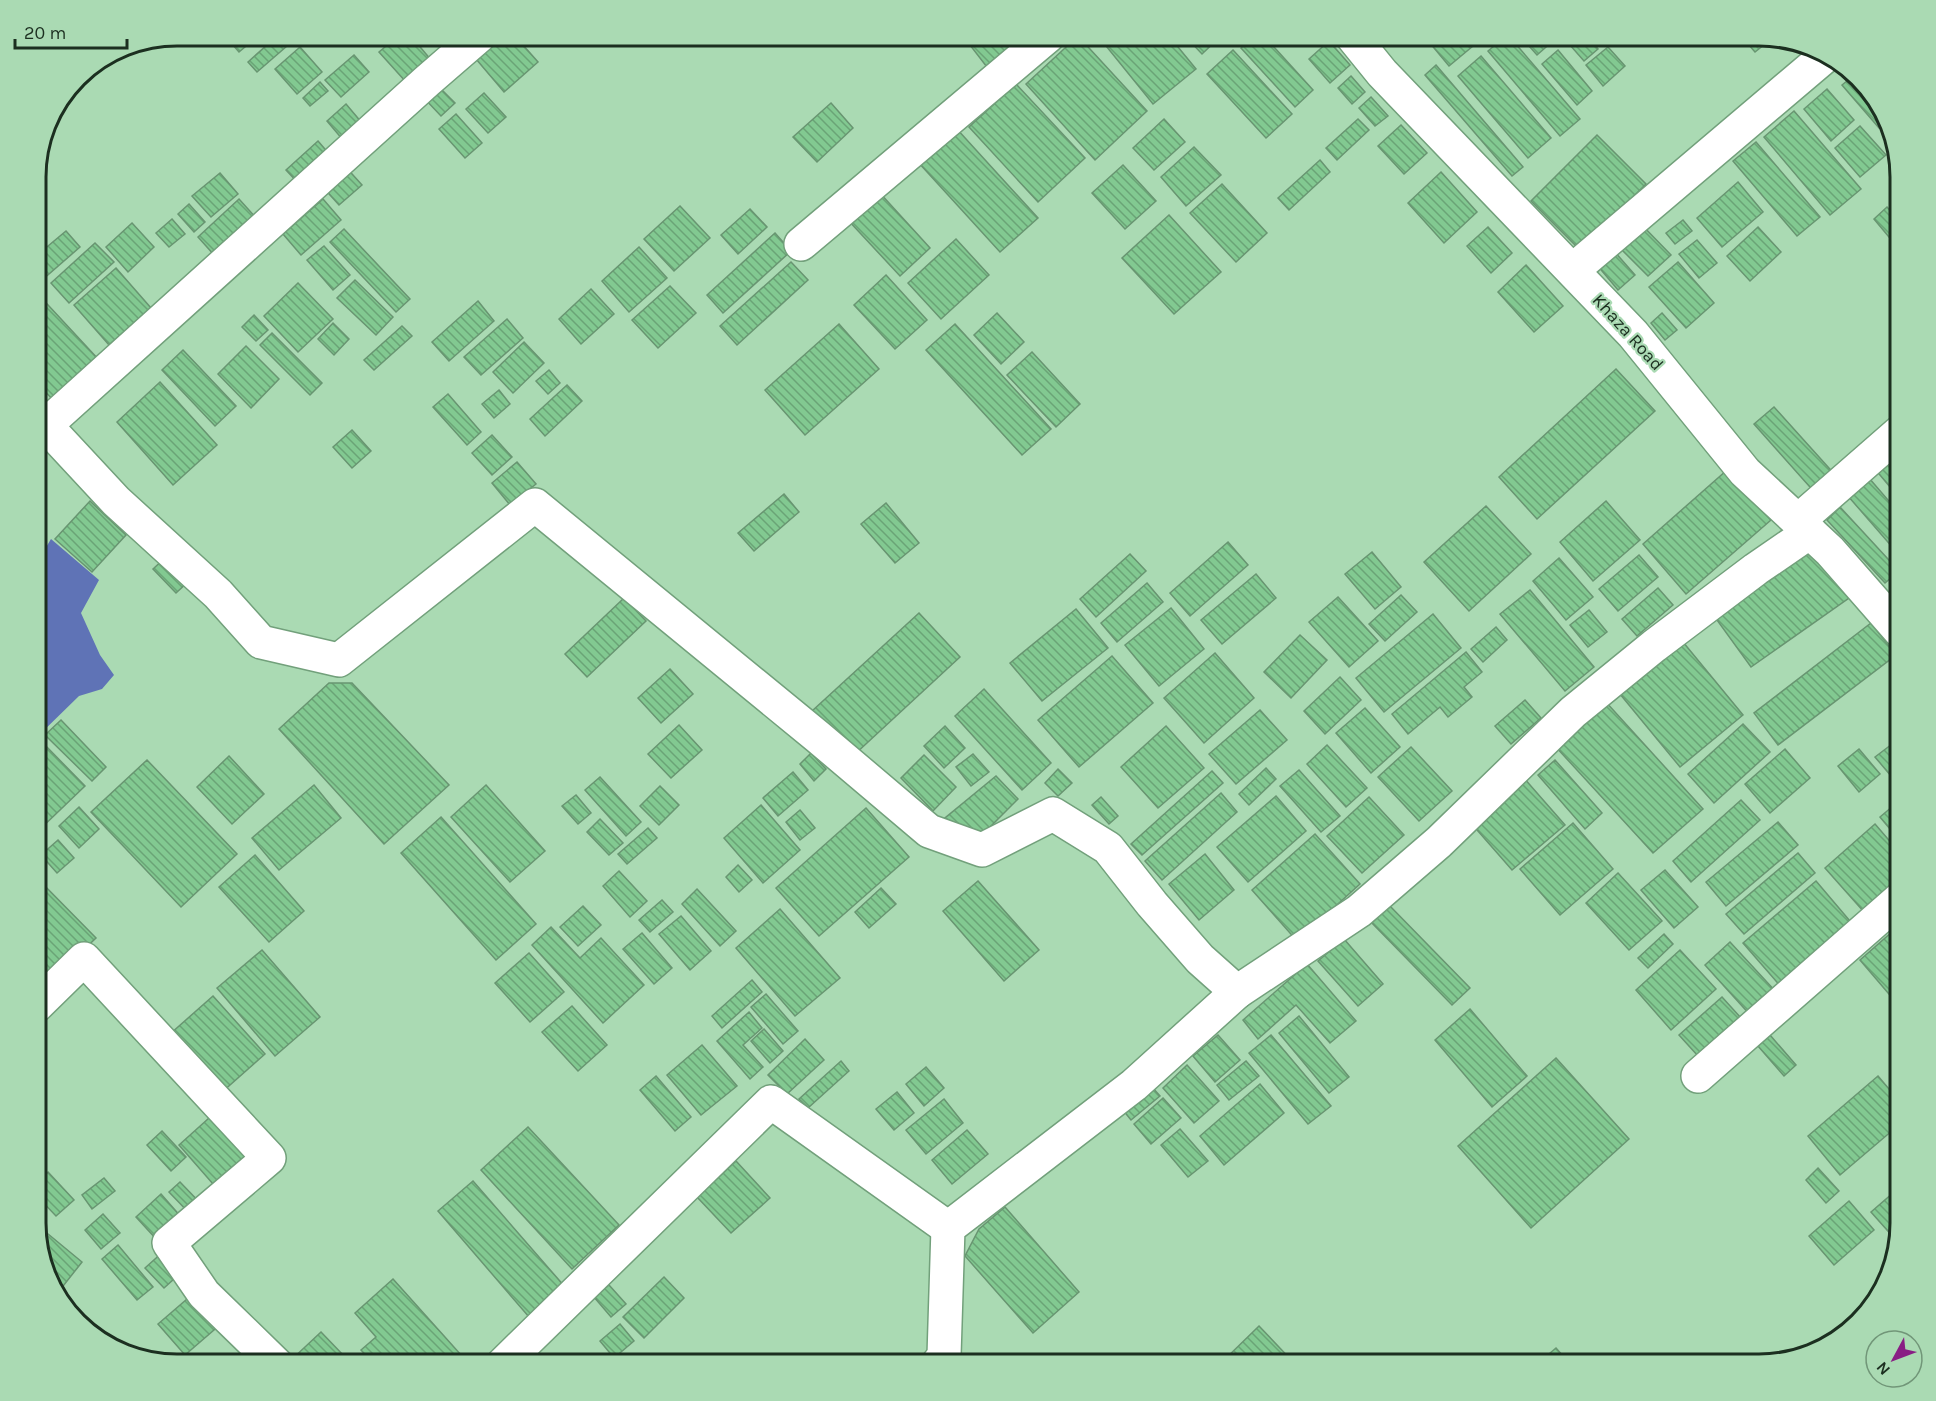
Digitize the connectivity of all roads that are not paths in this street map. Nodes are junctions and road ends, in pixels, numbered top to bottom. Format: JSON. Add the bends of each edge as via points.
{"nodes":[{"id":1,"x":1036,"y":46,"type":"edge"},
{"id":2,"x":1360,"y":46,"type":"edge"},
{"id":3,"x":467,"y":47,"type":"edge"},
{"id":4,"x":1819,"y":61,"type":"edge"},
{"id":5,"x":801,"y":244,"type":"dead end"},
{"id":6,"x":1573,"y":270,"type":"junction"},
{"id":7,"x":47,"y":419,"type":"edge"},
{"id":8,"x":47,"y":432,"type":"edge"},
{"id":9,"x":1890,"y":442,"type":"edge"},
{"id":10,"x":1804,"y":527,"type":"junction"},
{"id":11,"x":1890,"y":619,"type":"edge"},
{"id":12,"x":1890,"y":908,"type":"edge"},
{"id":13,"x":1237,"y":992,"type":"junction"},
{"id":14,"x":47,"y":995,"type":"edge"},
{"id":15,"x":1698,"y":1076,"type":"dead end"},
{"id":16,"x":948,"y":1228,"type":"junction"},
{"id":17,"x":266,"y":1354,"type":"edge"},
{"id":18,"x":513,"y":1354,"type":"edge"},
{"id":19,"x":944,"y":1354,"type":"edge"}],
"edges":[{"from":1,"to":5,"type":"street"},
{"from":2,"to":6,"type":"street","name":"Khaza Road"},
{"from":3,"to":7,"type":"street"},
{"from":4,"to":6,"type":"street"},
{"from":6,"to":10,"type":"street","name":"Khaza Road","via":[[1634,334],[1745,472]]},
{"from":8,"to":13,"type":"street","via":[[218,594],[261,642],[339,660],[535,505],[929,831],[982,850],[1053,814],[1108,848],[1200,959]]},
{"from":9,"to":10,"type":"street"},
{"from":10,"to":11,"type":"street","name":"Khaza Road","via":[[1830,550]]},
{"from":10,"to":13,"type":"street","via":[[1573,712],[1439,842],[1359,911]]},
{"from":12,"to":15,"type":"street"},
{"from":13,"to":16,"type":"street","via":[[1134,1085]]},
{"from":14,"to":17,"type":"street","via":[[84,959],[269,1158],[169,1244],[204,1294]]},
{"from":16,"to":18,"type":"street","via":[[771,1102]]},
{"from":16,"to":19,"type":"street"}]}
